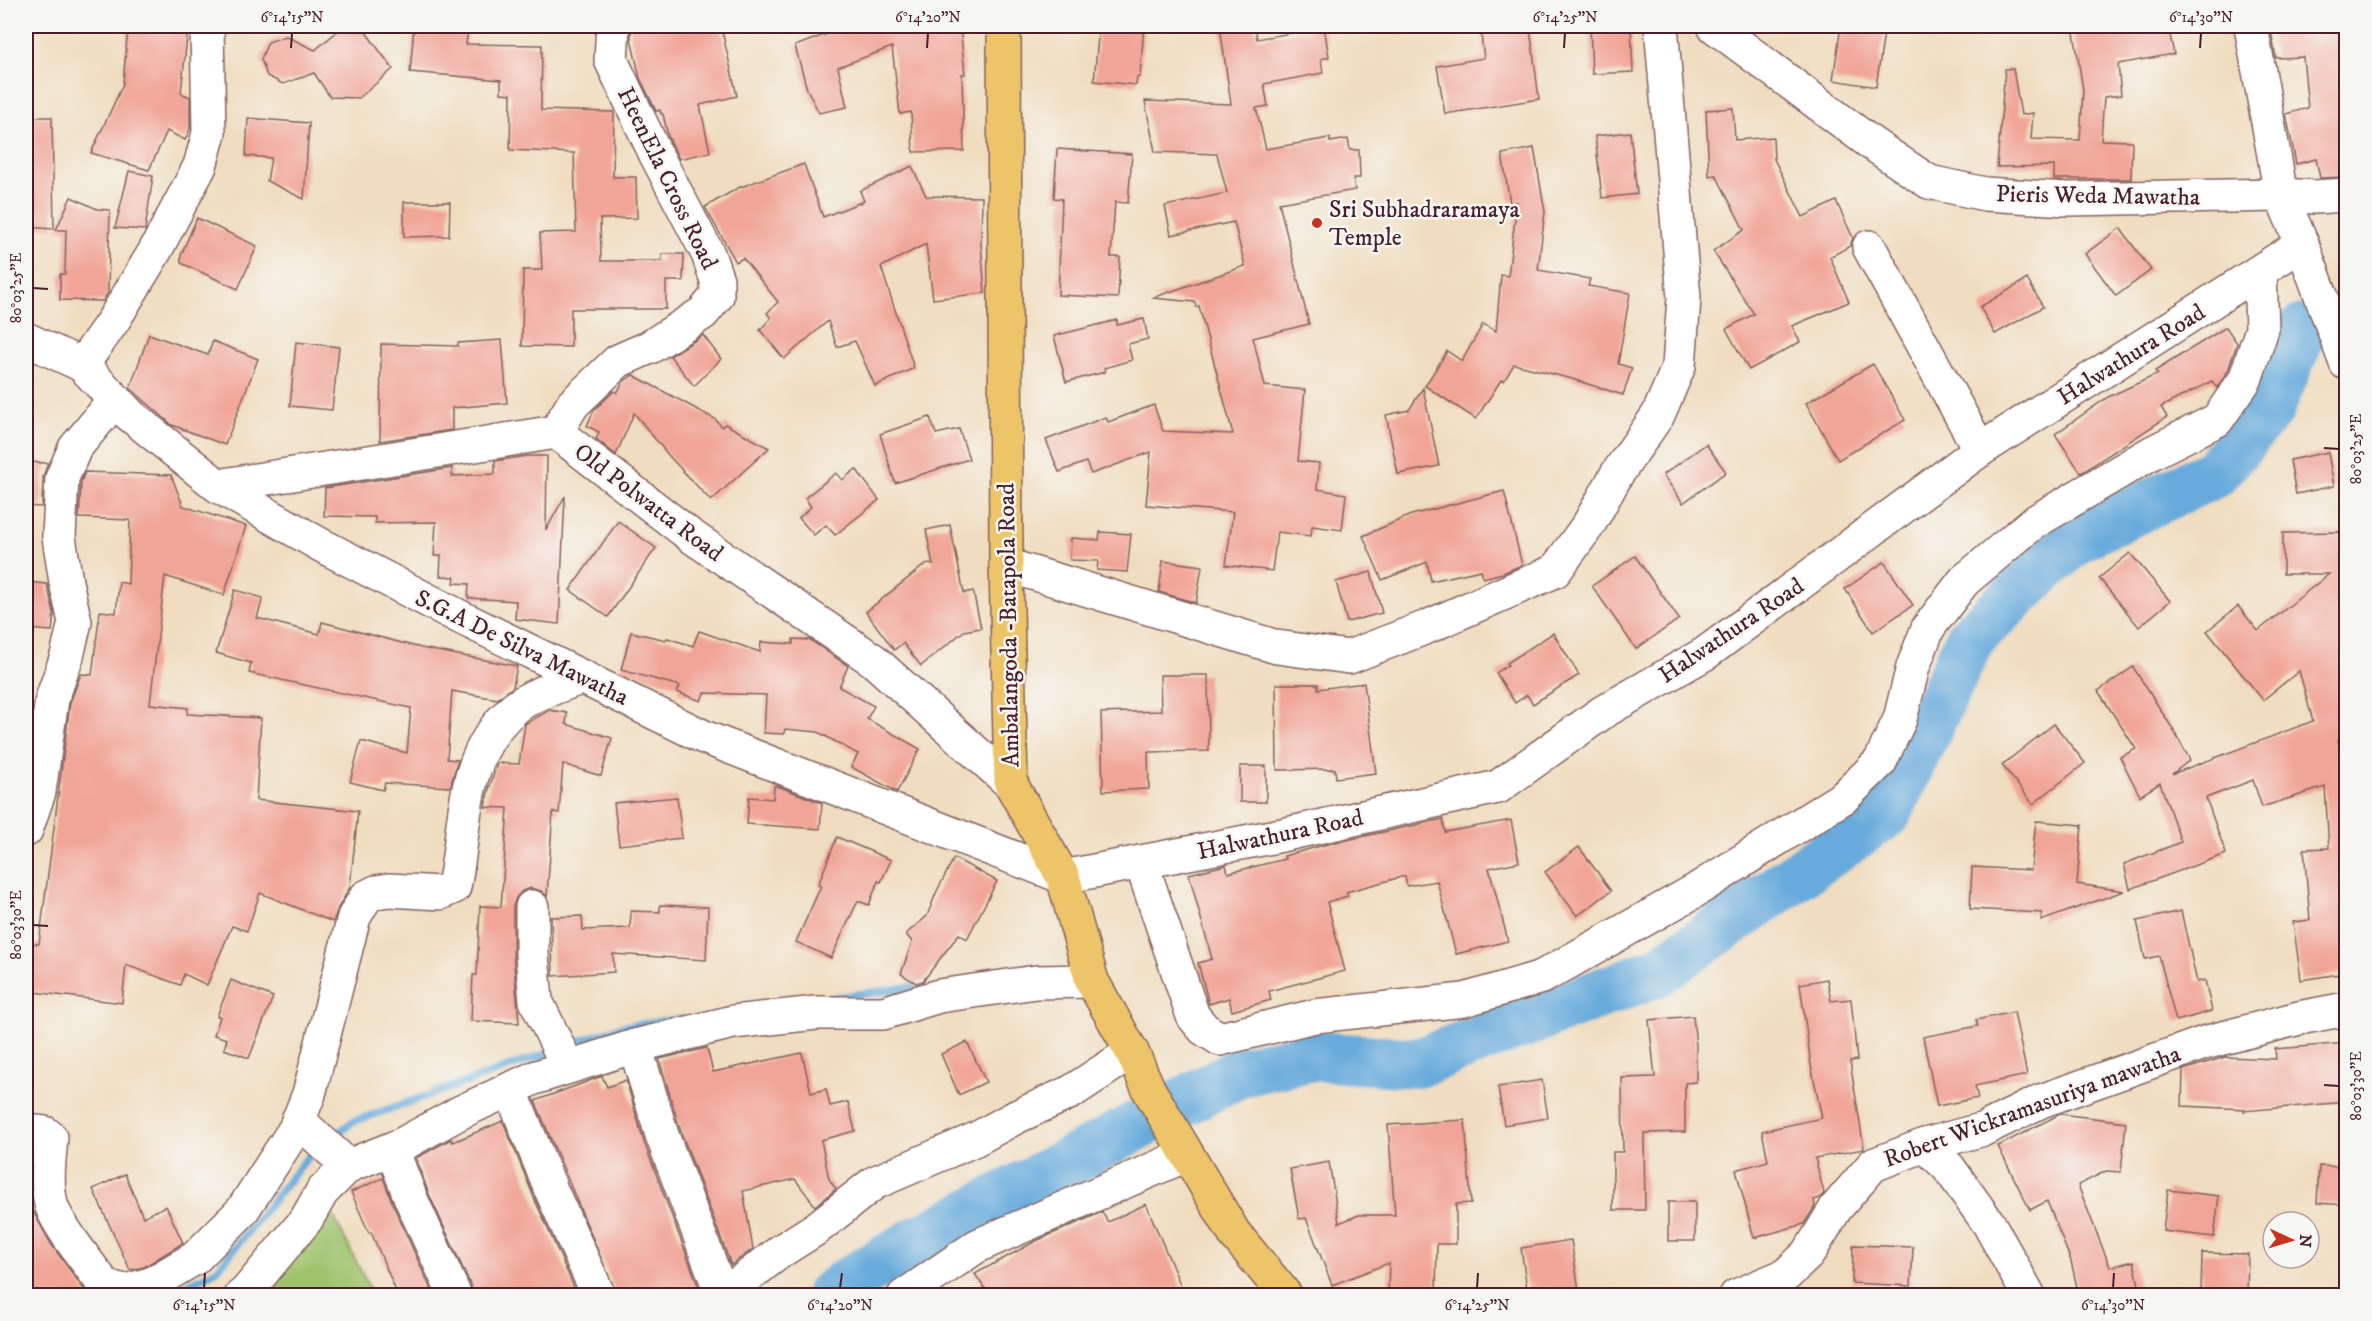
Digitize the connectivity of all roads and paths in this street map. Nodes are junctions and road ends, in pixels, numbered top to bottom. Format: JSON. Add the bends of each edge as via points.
{"nodes":[{"id":1,"x":207,"y":26,"type":"edge"},
{"id":2,"x":613,"y":26,"type":"edge"},
{"id":3,"x":1004,"y":26,"type":"edge"},
{"id":4,"x":1661,"y":26,"type":"edge"},
{"id":5,"x":1714,"y":26,"type":"edge"},
{"id":6,"x":2251,"y":26,"type":"edge"},
{"id":7,"x":2281,"y":195,"type":"junction"},
{"id":8,"x":2346,"y":195,"type":"edge"},
{"id":9,"x":2302,"y":244,"type":"junction"},
{"id":10,"x":1869,"y":247,"type":"dead end"},
{"id":11,"x":2260,"y":272,"type":"junction"},
{"id":12,"x":26,"y":339,"type":"edge"},
{"id":13,"x":2346,"y":363,"type":"edge"},
{"id":14,"x":82,"y":365,"type":"junction"},
{"id":15,"x":115,"y":400,"type":"junction"},
{"id":16,"x":556,"y":432,"type":"junction"},
{"id":17,"x":1980,"y":450,"type":"junction"},
{"id":18,"x":218,"y":486,"type":"junction"},
{"id":19,"x":1006,"y":565,"type":"junction"},
{"id":20,"x":583,"y":677,"type":"junction"},
{"id":21,"x":1011,"y":784,"type":"junction"},
{"id":22,"x":26,"y":830,"type":"edge"},
{"id":23,"x":1141,"y":862,"type":"junction"},
{"id":24,"x":1063,"y":877,"type":"junction"},
{"id":25,"x":532,"y":907,"type":"dead end"},
{"id":26,"x":1092,"y":981,"type":"junction"},
{"id":27,"x":2346,"y":1009,"type":"edge"},
{"id":28,"x":635,"y":1046,"type":"junction"},
{"id":29,"x":1131,"y":1052,"type":"junction"},
{"id":30,"x":568,"y":1067,"type":"junction"},
{"id":31,"x":510,"y":1089,"type":"junction"},
{"id":32,"x":298,"y":1120,"type":"junction"},
{"id":33,"x":26,"y":1131,"type":"edge"},
{"id":34,"x":1925,"y":1145,"type":"junction"},
{"id":35,"x":392,"y":1149,"type":"junction"},
{"id":36,"x":1183,"y":1149,"type":"junction"},
{"id":37,"x":348,"y":1166,"type":"junction"},
{"id":38,"x":722,"y":1295,"type":"edge"},
{"id":39,"x":241,"y":1296,"type":"edge"},
{"id":40,"x":455,"y":1296,"type":"edge"},
{"id":41,"x":599,"y":1296,"type":"edge"},
{"id":42,"x":904,"y":1296,"type":"edge"},
{"id":43,"x":1286,"y":1296,"type":"edge"},
{"id":44,"x":1736,"y":1296,"type":"edge"},
{"id":45,"x":2029,"y":1296,"type":"edge"}],
"edges":[{"from":1,"to":14,"type":"street","via":[[209,133],[200,166],[155,251]]},
{"from":2,"to":16,"type":"street","name":"HeenEla Cross Road","via":[[611,60],[708,254],[717,280],[717,297],[703,313],[618,362],[573,404]]},
{"from":3,"to":19,"type":"main road","name":"Ambalangoda -Batapola Road"},
{"from":4,"to":19,"type":"street","via":[[1684,298],[1679,366],[1658,415],[1556,571],[1349,657],[1277,647]]},
{"from":5,"to":7,"type":"street","name":"Pieris Weda Mawatha","via":[[1929,182],[1986,194],[2067,199]]},
{"from":6,"to":7,"type":"street"},
{"from":7,"to":8,"type":"street","name":"Pieris Weda Mawatha"},
{"from":7,"to":9,"type":"street"},
{"from":9,"to":11,"type":"street","name":"Halwathura Road"},
{"from":9,"to":13,"type":"street"},
{"from":10,"to":17,"type":"street"},
{"from":11,"to":17,"type":"street","name":"Halwathura Road"},
{"from":11,"to":23,"type":"street","via":[[2262,329],[2245,380],[2217,420],[2033,523],[1964,581],[1928,628],[1900,719],[1880,762],[1844,797],[1693,892],[1542,977],[1464,1000],[1315,1016],[1220,1039],[1193,1016]]},
{"from":12,"to":14,"type":"street","name":"S.G.A De Silva Mawatha"},
{"from":14,"to":15,"type":"street","name":"S.G.A De Silva Mawatha"},
{"from":15,"to":18,"type":"street","name":"S.G.A De Silva Mawatha"},
{"from":15,"to":22,"type":"street","via":[[75,448],[62,478],[59,537],[75,622],[52,699],[39,792]]},
{"from":16,"to":18,"type":"street","name":"Old Polwatta Road"},
{"from":16,"to":21,"type":"street","name":"Old Polwatta Road","via":[[691,536],[873,660]]},
{"from":17,"to":23,"type":"street","name":"Halwathura Road","via":[[1706,653],[1603,712],[1498,787]]},
{"from":18,"to":20,"type":"street","name":"S.G.A De Silva Mawatha","via":[[319,544]]},
{"from":19,"to":21,"type":"main road","name":"Ambalangoda -Batapola Road"},
{"from":20,"to":24,"type":"street","name":"S.G.A De Silva Mawatha","via":[[704,737]]},
{"from":20,"to":32,"type":"street","via":[[516,707],[478,758],[469,789],[454,887],[440,893],[389,890],[366,897],[354,917],[309,1094]]},
{"from":21,"to":24,"type":"main road","name":"Ambalangoda -Batapola Road"},
{"from":23,"to":24,"type":"street","name":"Halwathura Road"},
{"from":24,"to":26,"type":"main road","name":"Ambalangoda -Batapola Road"},
{"from":25,"to":30,"type":"street","via":[[536,1001]]},
{"from":26,"to":28,"type":"street","via":[[1036,982],[939,996],[883,1013],[816,1013],[733,1022]]},
{"from":26,"to":29,"type":"main road","name":"Ambalangoda -Batapola Road"},
{"from":27,"to":34,"type":"street","name":"Robert Wickramasuriya mawatha","via":[[2204,1043],[2041,1101],[1984,1129]]},
{"from":28,"to":30,"type":"street"},
{"from":28,"to":38,"type":"street","via":[[662,1135]]},
{"from":29,"to":36,"type":"main road","name":"Ambalangoda -Batapola Road"},
{"from":29,"to":38,"type":"street","via":[[1071,1092],[874,1183]]},
{"from":30,"to":31,"type":"street"},
{"from":31,"to":35,"type":"street"},
{"from":31,"to":41,"type":"street"},
{"from":32,"to":33,"type":"street","via":[[242,1211],[195,1258],[151,1284],[126,1291],[106,1287],[72,1240],[51,1206],[51,1138],[45,1133]]},
{"from":32,"to":37,"type":"street"},
{"from":34,"to":44,"type":"street","name":"Robert Wickramasuriya mawatha","via":[[1873,1165],[1836,1208],[1808,1254],[1786,1275]]},
{"from":34,"to":45,"type":"street","via":[[1950,1168],[1989,1224]]},
{"from":35,"to":37,"type":"street"},
{"from":35,"to":40,"type":"street"},
{"from":36,"to":42,"type":"street","via":[[977,1246]]},
{"from":36,"to":43,"type":"main road","name":"Ambalangoda -Batapola Road","via":[[1234,1233]]},
{"from":37,"to":39,"type":"street","via":[[322,1192],[306,1220]]}]}
